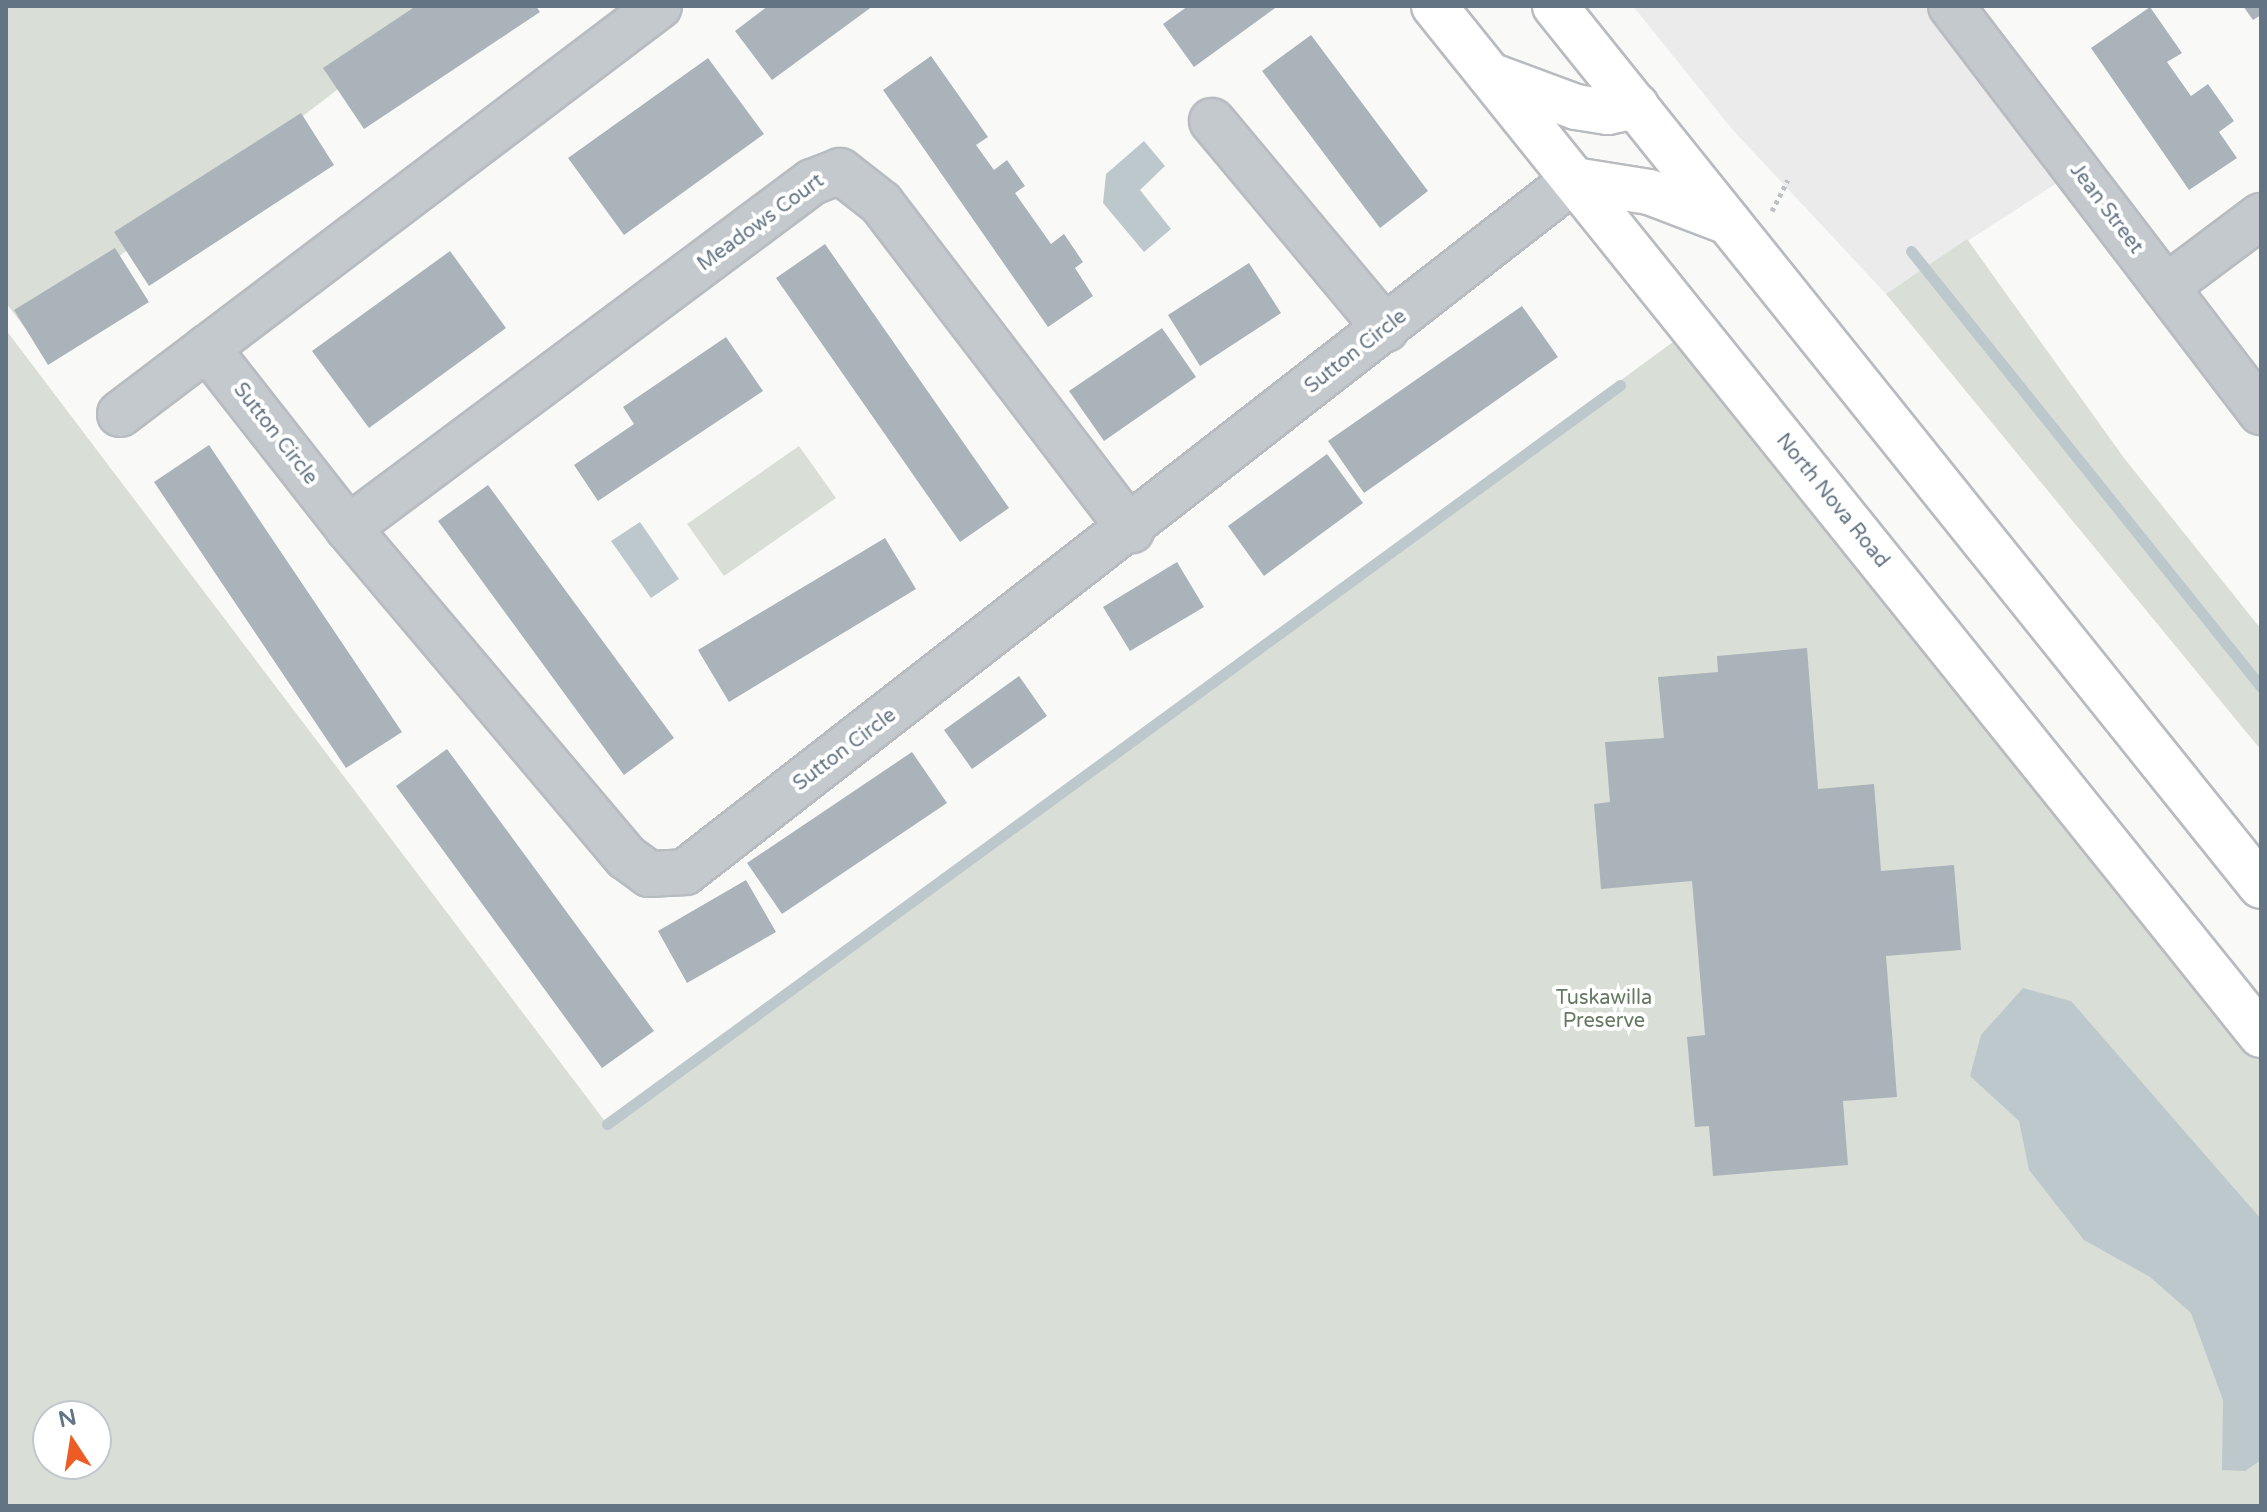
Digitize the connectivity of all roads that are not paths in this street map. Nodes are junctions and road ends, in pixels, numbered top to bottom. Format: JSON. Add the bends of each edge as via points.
{"nodes":[{"id":1,"x":659,"y":6,"type":"edge"},
{"id":2,"x":1434,"y":6,"type":"edge"},
{"id":3,"x":1555,"y":6,"type":"edge"},
{"id":4,"x":1951,"y":6,"type":"edge"},
{"id":5,"x":1490,"y":75,"type":"junction"},
{"id":6,"x":1636,"y":106,"type":"junction"},
{"id":7,"x":1212,"y":121,"type":"dead end"},
{"id":8,"x":1574,"y":180,"type":"junction"},
{"id":9,"x":2261,"y":216,"type":"edge"},
{"id":10,"x":1730,"y":223,"type":"junction"},
{"id":11,"x":2166,"y":287,"type":"junction"},
{"id":12,"x":1386,"y":329,"type":"junction"},
{"id":13,"x":207,"y":348,"type":"junction"},
{"id":14,"x":2261,"y":412,"type":"edge"},
{"id":15,"x":120,"y":414,"type":"dead end"},
{"id":16,"x":348,"y":528,"type":"junction"},
{"id":17,"x":1131,"y":530,"type":"junction"},
{"id":18,"x":2261,"y":886,"type":"edge"},
{"id":19,"x":2261,"y":1035,"type":"edge"}],
"edges":[{"from":1,"to":13,"type":"street"},
{"from":2,"to":5,"type":"main road","name":"North Nova Road"},
{"from":3,"to":6,"type":"main road"},
{"from":4,"to":11,"type":"street","name":"Jean Street"},
{"from":5,"to":6,"type":"main road","via":[[1576,107],[1608,112]]},
{"from":5,"to":8,"type":"main road","name":"North Nova Road"},
{"from":6,"to":10,"type":"main road"},
{"from":7,"to":12,"type":"street"},
{"from":8,"to":10,"type":"main road","via":[[1649,192]]},
{"from":8,"to":12,"type":"street","name":"Sutton Circle"},
{"from":8,"to":19,"type":"main road","name":"North Nova Road"},
{"from":9,"to":11,"type":"street"},
{"from":10,"to":18,"type":"main road"},
{"from":11,"to":14,"type":"street","name":"Jean Street"},
{"from":12,"to":17,"type":"street","name":"Sutton Circle"},
{"from":13,"to":15,"type":"street"},
{"from":13,"to":16,"type":"street","name":"Sutton Circle"},
{"from":16,"to":17,"type":"street","name":"Sutton Circle","via":[[626,857],[649,874],[685,872]]},
{"from":16,"to":17,"type":"street","name":"Meadows Court","via":[[812,182],[840,171],[881,203]]}]}
